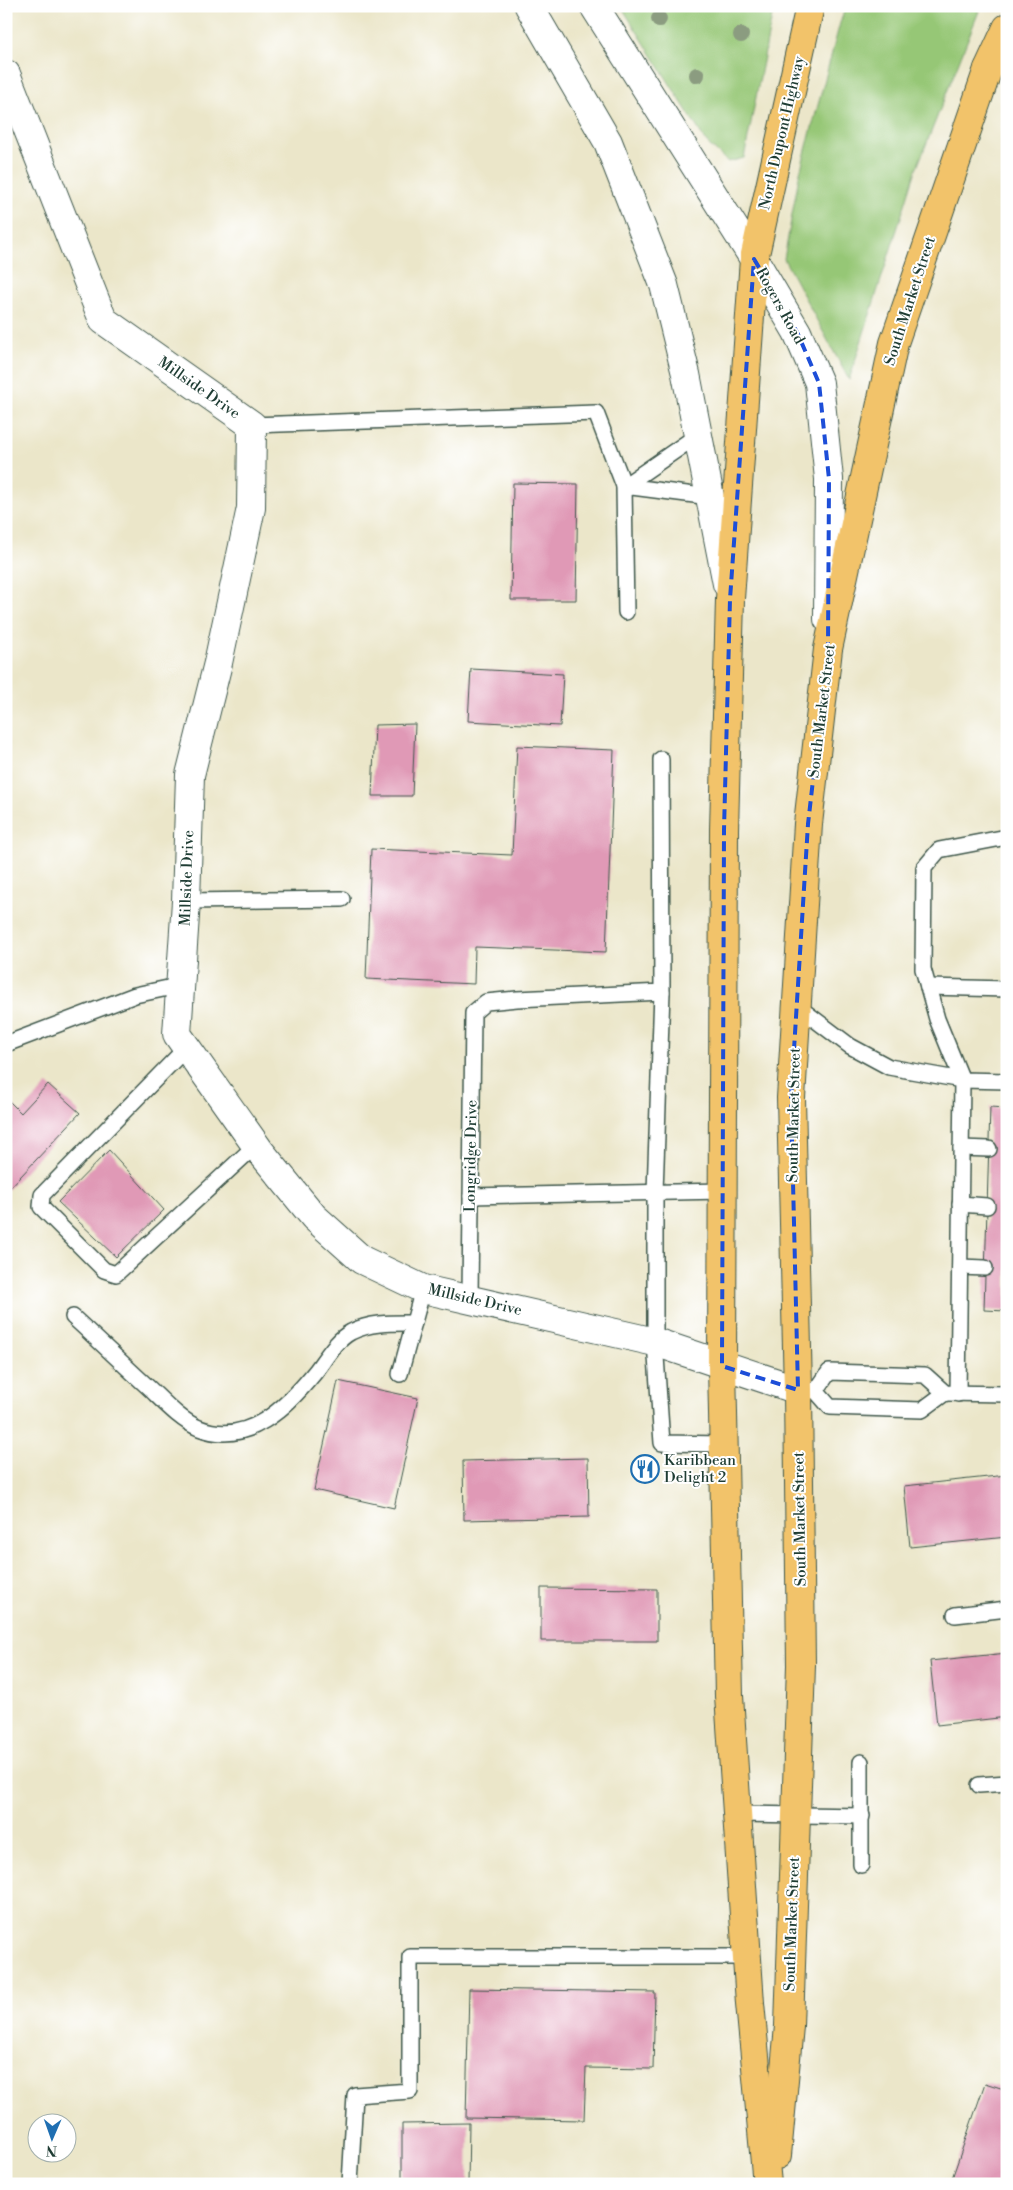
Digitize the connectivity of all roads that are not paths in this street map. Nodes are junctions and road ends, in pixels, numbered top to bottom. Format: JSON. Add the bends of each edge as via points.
{"nodes":[{"id":1,"x":529,"y":6,"type":"edge"},
{"id":2,"x":594,"y":6,"type":"edge"},
{"id":3,"x":810,"y":6,"type":"edge"},
{"id":4,"x":1007,"y":28,"type":"edge"},
{"id":5,"x":1007,"y":43,"type":"edge"},
{"id":6,"x":988,"y":69,"type":"junction"},
{"id":7,"x":6,"y":74,"type":"edge"},
{"id":8,"x":754,"y":259,"type":"junction"},
{"id":9,"x":252,"y":425,"type":"junction"},
{"id":10,"x":698,"y":435,"type":"junction"},
{"id":11,"x":624,"y":486,"type":"junction"},
{"id":12,"x":710,"y":497,"type":"junction"},
{"id":13,"x":730,"y":599,"type":"junction"},
{"id":14,"x":626,"y":612,"type":"dead end"},
{"id":15,"x":828,"y":649,"type":"junction"},
{"id":16,"x":661,"y":759,"type":"dead end"},
{"id":17,"x":1007,"y":837,"type":"edge"},
{"id":18,"x":342,"y":898,"type":"dead end"},
{"id":19,"x":186,"y":901,"type":"junction"},
{"id":20,"x":182,"y":985,"type":"junction"},
{"id":21,"x":928,"y":987,"type":"junction"},
{"id":22,"x":1007,"y":989,"type":"edge"},
{"id":23,"x":662,"y":992,"type":"junction"},
{"id":24,"x":797,"y":1006,"type":"junction"},
{"id":25,"x":6,"y":1044,"type":"edge"},
{"id":26,"x":187,"y":1047,"type":"junction"},
{"id":27,"x":962,"y":1080,"type":"junction"},
{"id":28,"x":1007,"y":1081,"type":"edge"},
{"id":29,"x":256,"y":1145,"type":"junction"},
{"id":30,"x":961,"y":1148,"type":"junction"},
{"id":31,"x":988,"y":1149,"type":"dead end"},
{"id":32,"x":724,"y":1190,"type":"junction"},
{"id":33,"x":655,"y":1192,"type":"junction"},
{"id":34,"x":471,"y":1196,"type":"junction"},
{"id":35,"x":960,"y":1204,"type":"junction"},
{"id":36,"x":987,"y":1206,"type":"dead end"},
{"id":37,"x":960,"y":1267,"type":"junction"},
{"id":38,"x":985,"y":1268,"type":"dead end"},
{"id":39,"x":423,"y":1289,"type":"junction"},
{"id":40,"x":470,"y":1298,"type":"junction"},
{"id":41,"x":73,"y":1317,"type":"dead end"},
{"id":42,"x":414,"y":1323,"type":"junction"},
{"id":43,"x":655,"y":1342,"type":"junction"},
{"id":44,"x":722,"y":1366,"type":"junction"},
{"id":45,"x":400,"y":1374,"type":"dead end"},
{"id":46,"x":807,"y":1390,"type":"junction"},
{"id":47,"x":951,"y":1394,"type":"junction"},
{"id":48,"x":1007,"y":1394,"type":"edge"},
{"id":49,"x":724,"y":1444,"type":"junction"},
{"id":50,"x":1007,"y":1609,"type":"edge"},
{"id":51,"x":955,"y":1615,"type":"dead end"},
{"id":52,"x":861,"y":1762,"type":"dead end"},
{"id":53,"x":1007,"y":1783,"type":"edge"},
{"id":54,"x":979,"y":1785,"type":"dead end"},
{"id":55,"x":738,"y":1814,"type":"junction"},
{"id":56,"x":796,"y":1815,"type":"junction"},
{"id":57,"x":862,"y":1816,"type":"junction"},
{"id":58,"x":861,"y":1865,"type":"dead end"},
{"id":59,"x":747,"y":1957,"type":"junction"},
{"id":60,"x":350,"y":2184,"type":"edge"},
{"id":61,"x":767,"y":2184,"type":"edge"},
{"id":62,"x":775,"y":2184,"type":"edge"}],
"edges":[{"from":1,"to":10,"type":"street","via":[[608,142],[664,285]]},
{"from":2,"to":8,"type":"street","name":"Rogers Road"},
{"from":3,"to":8,"type":"main road","name":"North Dupont Highway"},
{"from":4,"to":6,"type":"main road"},
{"from":5,"to":6,"type":"main road"},
{"from":6,"to":15,"type":"main road","name":"South Market Street","via":[[894,343]]},
{"from":7,"to":9,"type":"street","name":"Millside Drive","via":[[103,320]]},
{"from":8,"to":13,"type":"main road"},
{"from":8,"to":15,"type":"street","name":"Rogers Road","via":[[797,332],[819,383],[829,479]]},
{"from":9,"to":11,"type":"lane","via":[[596,413]]},
{"from":9,"to":19,"type":"street","name":"Millside Drive","via":[[251,508],[218,664],[190,775]]},
{"from":10,"to":11,"type":"lane"},
{"from":10,"to":12,"type":"street"},
{"from":11,"to":12,"type":"lane"},
{"from":11,"to":14,"type":"lane"},
{"from":12,"to":13,"type":"street"},
{"from":13,"to":32,"type":"main road","via":[[724,830]]},
{"from":15,"to":24,"type":"main road","name":"South Market Street","via":[[808,824]]},
{"from":16,"to":23,"type":"lane"},
{"from":17,"to":21,"type":"lane","via":[[939,850],[924,868],[923,969]]},
{"from":18,"to":19,"type":"lane"},
{"from":19,"to":20,"type":"street","name":"Millside Drive"},
{"from":20,"to":25,"type":"lane","via":[[134,995]]},
{"from":20,"to":26,"type":"street","name":"Millside Drive","via":[[177,1034]]},
{"from":21,"to":22,"type":"lane"},
{"from":21,"to":27,"type":"lane","via":[[937,1019]]},
{"from":23,"to":33,"type":"lane"},
{"from":23,"to":34,"type":"lane","name":"Longridge Drive","via":[[486,1002],[473,1013]]},
{"from":24,"to":27,"type":"lane","via":[[850,1046],[889,1067]]},
{"from":24,"to":46,"type":"main road","name":"South Market Street","via":[[791,1098]]},
{"from":26,"to":29,"type":"street","name":"Millside Drive"},
{"from":26,"to":29,"type":"lane","via":[[42,1195],[41,1207],[104,1270],[116,1274]]},
{"from":27,"to":28,"type":"lane"},
{"from":27,"to":30,"type":"lane"},
{"from":29,"to":39,"type":"street","name":"Millside Drive","via":[[314,1217],[362,1260]]},
{"from":30,"to":31,"type":"lane"},
{"from":30,"to":35,"type":"lane"},
{"from":32,"to":33,"type":"lane"},
{"from":32,"to":44,"type":"main road"},
{"from":33,"to":34,"type":"lane"},
{"from":33,"to":43,"type":"lane"},
{"from":34,"to":40,"type":"lane","name":"Longridge Drive"},
{"from":35,"to":36,"type":"lane"},
{"from":35,"to":37,"type":"lane"},
{"from":37,"to":38,"type":"lane"},
{"from":37,"to":47,"type":"lane"},
{"from":39,"to":40,"type":"street","name":"Millside Drive"},
{"from":39,"to":42,"type":"lane"},
{"from":40,"to":43,"type":"street","name":"Millside Drive"},
{"from":41,"to":42,"type":"lane","via":[[168,1405],[197,1427],[224,1434],[251,1429],[284,1406],[350,1332],[380,1323]]},
{"from":42,"to":45,"type":"lane"},
{"from":43,"to":44,"type":"street","name":"Millside Drive"},
{"from":43,"to":49,"type":"lane","via":[[662,1443]]},
{"from":44,"to":46,"type":"street","name":"Millside Drive"},
{"from":44,"to":49,"type":"main road"},
{"from":46,"to":47,"type":"lane","via":[[830,1407],[922,1410]]},
{"from":46,"to":47,"type":"lane","via":[[830,1372],[856,1372],[925,1375]]},
{"from":46,"to":56,"type":"main road","name":"South Market Street"},
{"from":47,"to":48,"type":"lane"},
{"from":49,"to":55,"type":"main road","via":[[730,1696]]},
{"from":50,"to":51,"type":"lane"},
{"from":52,"to":57,"type":"lane"},
{"from":53,"to":54,"type":"lane"},
{"from":55,"to":56,"type":"lane"},
{"from":55,"to":59,"type":"main road"},
{"from":56,"to":57,"type":"lane"},
{"from":56,"to":62,"type":"main road","name":"South Market Street","via":[[789,2026]]},
{"from":57,"to":58,"type":"lane"},
{"from":59,"to":60,"type":"lane","via":[[410,1957],[410,2091],[355,2095]]},
{"from":59,"to":61,"type":"main road"}]}
